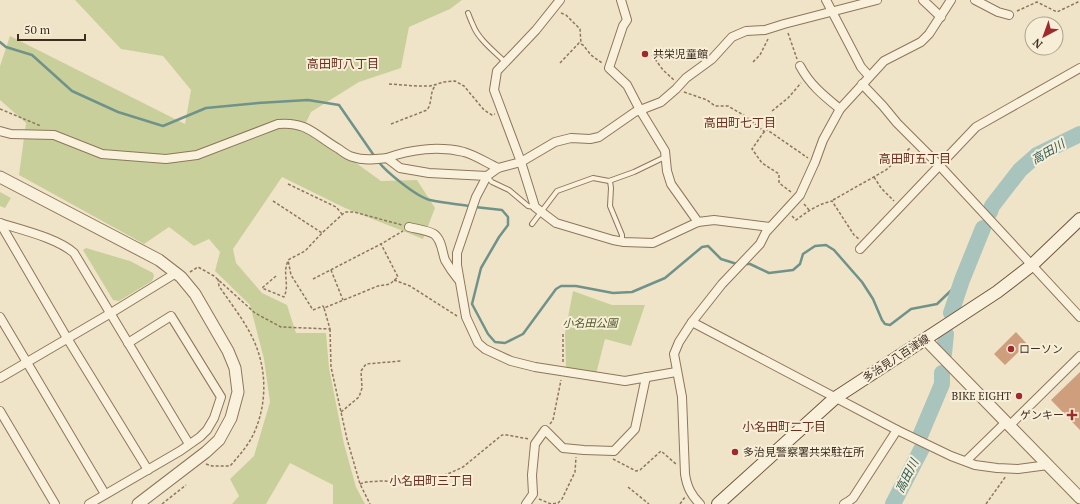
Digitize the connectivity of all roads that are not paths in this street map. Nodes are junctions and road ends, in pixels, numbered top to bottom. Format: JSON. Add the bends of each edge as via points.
{"nodes":[{"id":1,"x":621,"y":0,"type":"edge"},
{"id":2,"x":826,"y":0,"type":"edge"},
{"id":3,"x":877,"y":0,"type":"edge"},
{"id":4,"x":923,"y":0,"type":"edge"},
{"id":5,"x":951,"y":0,"type":"edge"},
{"id":6,"x":975,"y":0,"type":"edge"},
{"id":7,"x":557,"y":3,"type":"edge"},
{"id":8,"x":830,"y":11,"type":"junction"},
{"id":9,"x":468,"y":13,"type":"dead end"},
{"id":10,"x":1009,"y":15,"type":"road end"},
{"id":11,"x":941,"y":17,"type":"junction"},
{"id":12,"x":505,"y":62,"type":"junction"},
{"id":13,"x":800,"y":66,"type":"road end"},
{"id":14,"x":1080,"y":68,"type":"edge"},
{"id":15,"x":869,"y":76,"type":"junction"},
{"id":16,"x":862,"y":84,"type":"junction"},
{"id":17,"x":840,"y":109,"type":"junction"},
{"id":18,"x":640,"y":110,"type":"junction"},
{"id":19,"x":0,"y":131,"type":"edge"},
{"id":20,"x":665,"y":157,"type":"junction"},
{"id":21,"x":385,"y":158,"type":"junction"},
{"id":22,"x":521,"y":162,"type":"junction"},
{"id":23,"x":939,"y":165,"type":"junction"},
{"id":24,"x":498,"y":168,"type":"junction"},
{"id":25,"x":487,"y":176,"type":"junction"},
{"id":26,"x":0,"y":177,"type":"edge"},
{"id":27,"x":610,"y":181,"type":"junction"},
{"id":28,"x":538,"y":209,"type":"junction"},
{"id":29,"x":1080,"y":219,"type":"edge"},
{"id":30,"x":698,"y":222,"type":"junction"},
{"id":31,"x":0,"y":223,"type":"edge"},
{"id":32,"x":532,"y":224,"type":"dead end"},
{"id":33,"x":409,"y":227,"type":"road end"},
{"id":34,"x":770,"y":227,"type":"junction"},
{"id":35,"x":622,"y":242,"type":"junction"},
{"id":36,"x":862,"y":247,"type":"road end"},
{"id":37,"x":1032,"y":265,"type":"junction"},
{"id":38,"x":178,"y":275,"type":"junction"},
{"id":39,"x":459,"y":279,"type":"junction"},
{"id":40,"x":111,"y":313,"type":"junction"},
{"id":41,"x":0,"y":317,"type":"edge"},
{"id":42,"x":1080,"y":317,"type":"edge"},
{"id":43,"x":692,"y":322,"type":"junction"},
{"id":44,"x":67,"y":338,"type":"junction"},
{"id":45,"x":925,"y":339,"type":"junction"},
{"id":46,"x":128,"y":343,"type":"junction"},
{"id":47,"x":1080,"y":356,"type":"edge"},
{"id":48,"x":26,"y":362,"type":"junction"},
{"id":49,"x":676,"y":372,"type":"junction"},
{"id":50,"x":646,"y":377,"type":"junction"},
{"id":51,"x":0,"y":378,"type":"edge"},
{"id":52,"x":835,"y":398,"type":"junction"},
{"id":53,"x":0,"y":411,"type":"edge"},
{"id":54,"x":1007,"y":424,"type":"junction"},
{"id":55,"x":897,"y":430,"type":"junction"},
{"id":56,"x":189,"y":444,"type":"junction"},
{"id":57,"x":966,"y":461,"type":"junction"},
{"id":58,"x":1048,"y":465,"type":"junction"},
{"id":59,"x":148,"y":470,"type":"junction"},
{"id":60,"x":105,"y":494,"type":"junction"},
{"id":61,"x":1080,"y":498,"type":"edge"},
{"id":62,"x":55,"y":504,"type":"edge"},
{"id":63,"x":89,"y":504,"type":"edge"},
{"id":64,"x":138,"y":504,"type":"edge"},
{"id":65,"x":526,"y":504,"type":"edge"},
{"id":66,"x":700,"y":504,"type":"edge"},
{"id":67,"x":718,"y":504,"type":"edge"},
{"id":68,"x":844,"y":504,"type":"edge"}],
"edges":[{"from":1,"to":18,"type":"street","via":[[627,20],[609,68],[627,85]]},
{"from":2,"to":8,"type":"street"},
{"from":3,"to":8,"type":"street"},
{"from":4,"to":11,"type":"street"},
{"from":5,"to":11,"type":"street"},
{"from":6,"to":10,"type":"street"},
{"from":7,"to":12,"type":"street","via":[[536,30]]},
{"from":8,"to":15,"type":"street"},
{"from":8,"to":18,"type":"street","via":[[765,30],[746,31],[732,37],[712,59],[686,78],[661,102]]},
{"from":9,"to":12,"type":"lane","via":[[484,41]]},
{"from":11,"to":15,"type":"street","via":[[921,42],[884,61]]},
{"from":12,"to":22,"type":"street","via":[[497,71],[494,90]]},
{"from":13,"to":17,"type":"street","via":[[805,77]]},
{"from":14,"to":23,"type":"street","via":[[976,127]]},
{"from":15,"to":16,"type":"street"},
{"from":16,"to":17,"type":"street"},
{"from":16,"to":23,"type":"street","via":[[896,123]]},
{"from":17,"to":34,"type":"street","via":[[798,197]]},
{"from":18,"to":20,"type":"street","via":[[665,151]]},
{"from":18,"to":22,"type":"street","via":[[599,137],[571,138],[555,142]]},
{"from":19,"to":21,"type":"street","via":[[11,134],[54,135],[102,154],[166,159],[197,156],[278,124],[288,123],[305,126],[352,157]]},
{"from":20,"to":27,"type":"lane"},
{"from":20,"to":30,"type":"street","via":[[671,184]]},
{"from":21,"to":24,"type":"street","via":[[432,148],[465,152]]},
{"from":21,"to":25,"type":"street","via":[[400,168],[429,173]]},
{"from":22,"to":24,"type":"street"},
{"from":22,"to":28,"type":"street"},
{"from":23,"to":36,"type":"street"},
{"from":23,"to":37,"type":"street"},
{"from":24,"to":25,"type":"street"},
{"from":25,"to":28,"type":"lane","via":[[528,206]]},
{"from":25,"to":39,"type":"street","via":[[474,200],[457,252]]},
{"from":26,"to":38,"type":"street","via":[[159,260]]},
{"from":27,"to":28,"type":"lane","via":[[593,178],[557,191]]},
{"from":27,"to":35,"type":"lane","via":[[610,206],[622,235]]},
{"from":28,"to":32,"type":"lane"},
{"from":28,"to":35,"type":"street","via":[[556,223]]},
{"from":29,"to":37,"type":"main road","name":"多治見八百津線"},
{"from":30,"to":34,"type":"street","via":[[714,220]]},
{"from":30,"to":35,"type":"street","via":[[653,243]]},
{"from":31,"to":40,"type":"street","via":[[66,246],[74,254]]},
{"from":31,"to":44,"type":"street"},
{"from":33,"to":39,"type":"street","via":[[435,235],[442,245],[445,259]]},
{"from":34,"to":43,"type":"street","via":[[760,244],[722,284]]},
{"from":37,"to":42,"type":"street"},
{"from":37,"to":45,"type":"main road","name":"多治見八百津線","via":[[997,292]]},
{"from":38,"to":40,"type":"street"},
{"from":38,"to":64,"type":"street","via":[[195,294],[228,351],[235,368],[238,392],[231,418],[219,440]]},
{"from":39,"to":50,"type":"street","via":[[466,317],[478,343],[485,349],[511,361],[535,367],[625,381]]},
{"from":40,"to":44,"type":"street"},
{"from":40,"to":46,"type":"street"},
{"from":41,"to":48,"type":"street"},
{"from":43,"to":49,"type":"street","via":[[674,354]]},
{"from":43,"to":52,"type":"street"},
{"from":44,"to":48,"type":"street"},
{"from":44,"to":59,"type":"street"},
{"from":45,"to":52,"type":"main road","name":"多治見八百津線"},
{"from":45,"to":54,"type":"street"},
{"from":46,"to":56,"type":"street"},
{"from":46,"to":56,"type":"street","via":[[171,316],[221,397],[207,430]]},
{"from":47,"to":54,"type":"street"},
{"from":48,"to":51,"type":"street"},
{"from":48,"to":60,"type":"street"},
{"from":49,"to":50,"type":"street"},
{"from":49,"to":66,"type":"street","via":[[682,397],[687,486]]},
{"from":50,"to":65,"type":"street","via":[[635,429],[614,451],[563,448],[545,430],[535,444],[533,494]]},
{"from":52,"to":55,"type":"street"},
{"from":52,"to":67,"type":"main road","name":"多治見八百津線"},
{"from":53,"to":62,"type":"street"},
{"from":54,"to":57,"type":"street"},
{"from":54,"to":58,"type":"street"},
{"from":55,"to":57,"type":"street"},
{"from":55,"to":68,"type":"street","via":[[853,498]]},
{"from":56,"to":59,"type":"street"},
{"from":57,"to":58,"type":"street","via":[[997,468]]},
{"from":58,"to":61,"type":"street"},
{"from":59,"to":60,"type":"street"},
{"from":60,"to":63,"type":"street"}]}
